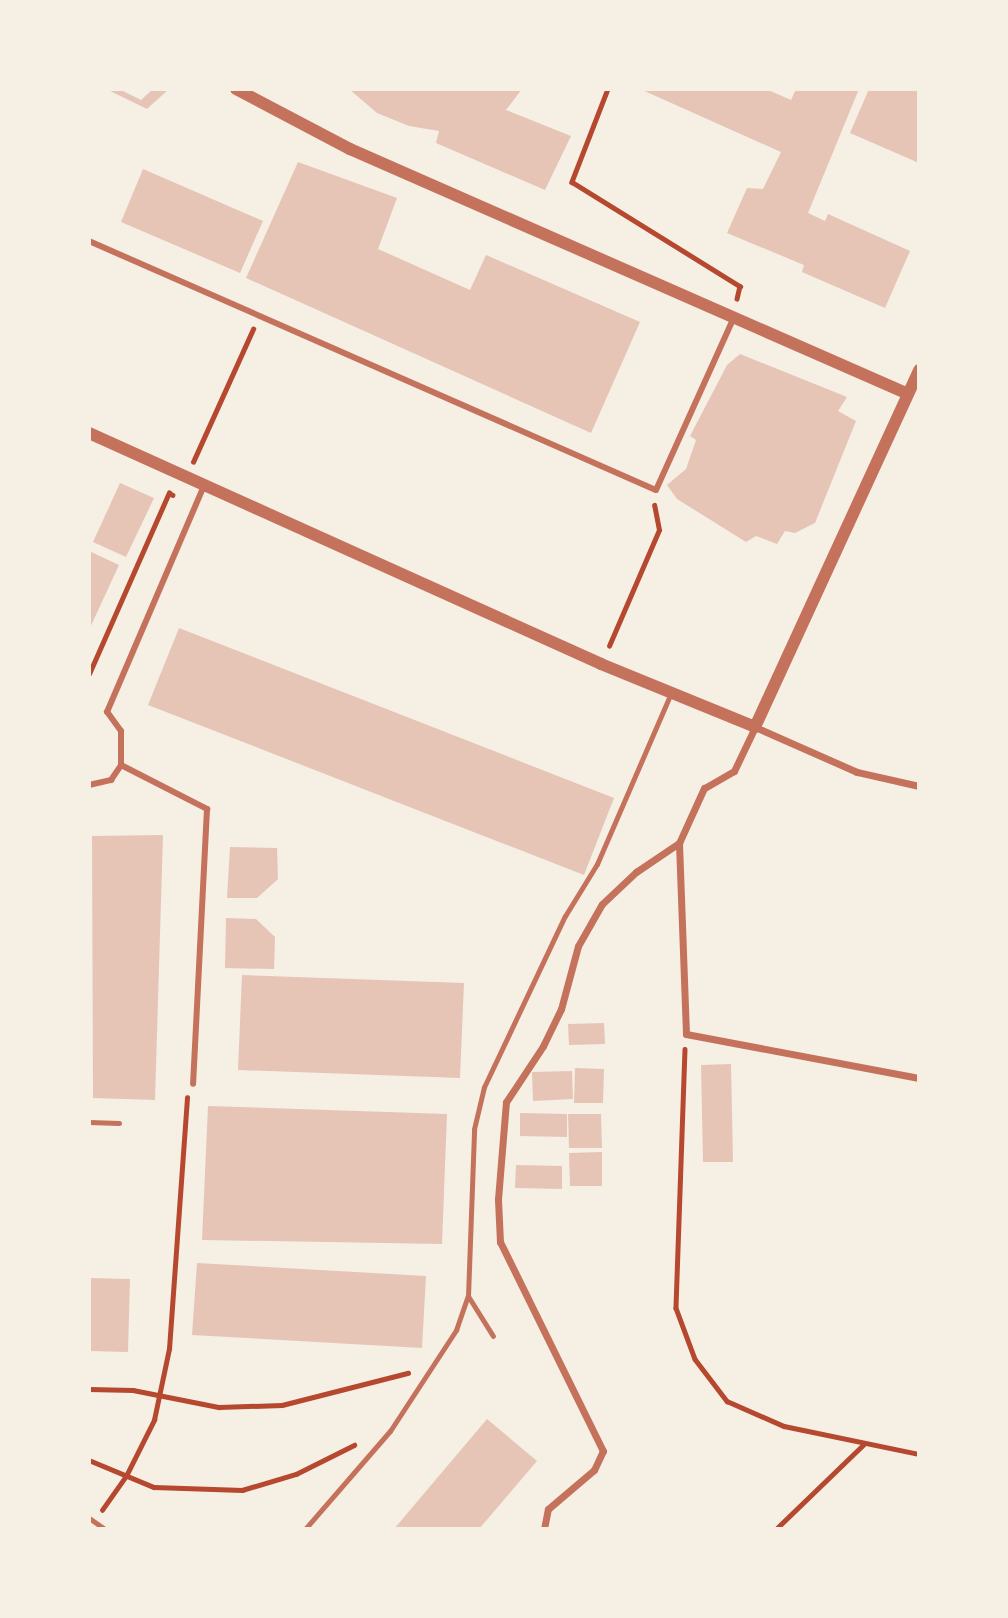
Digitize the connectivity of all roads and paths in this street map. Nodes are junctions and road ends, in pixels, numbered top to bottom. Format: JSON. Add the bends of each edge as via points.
{"nodes":[{"id":1,"x":236,"y":89,"type":"edge"},
{"id":2,"x":608,"y":89,"type":"edge"},
{"id":3,"x":89,"y":242,"type":"edge"},
{"id":4,"x":259,"y":316,"type":"junction"},
{"id":5,"x":734,"y":317,"type":"junction"},
{"id":6,"x":919,"y":370,"type":"edge"},
{"id":7,"x":908,"y":394,"type":"junction"},
{"id":8,"x":89,"y":433,"type":"edge"},
{"id":9,"x":186,"y":477,"type":"junction"},
{"id":10,"x":205,"y":484,"type":"junction"},
{"id":11,"x":656,"y":490,"type":"junction"},
{"id":12,"x":197,"y":508,"type":"junction"},
{"id":13,"x":601,"y":664,"type":"junction"},
{"id":14,"x":89,"y":674,"type":"edge"},
{"id":15,"x":671,"y":693,"type":"junction"},
{"id":16,"x":755,"y":727,"type":"junction"},
{"id":17,"x":121,"y":765,"type":"junction"},
{"id":18,"x":89,"y":785,"type":"edge"},
{"id":19,"x":919,"y":786,"type":"edge"},
{"id":20,"x":679,"y":843,"type":"junction"},
{"id":21,"x":686,"y":1034,"type":"junction"},
{"id":22,"x":919,"y":1078,"type":"edge"},
{"id":23,"x":193,"y":1084,"type":"joint"},
{"id":24,"x":89,"y":1122,"type":"edge"},
{"id":25,"x":118,"y":1123,"type":"dead end"},
{"id":26,"x":468,"y":1296,"type":"junction"},
{"id":27,"x":493,"y":1336,"type":"dead end"},
{"id":28,"x":428,"y":1373,"type":"junction"},
{"id":29,"x":89,"y":1389,"type":"edge"},
{"id":30,"x":158,"y":1395,"type":"junction"},
{"id":31,"x":390,"y":1431,"type":"junction"},
{"id":32,"x":864,"y":1445,"type":"junction"},
{"id":33,"x":919,"y":1454,"type":"edge"},
{"id":34,"x":89,"y":1460,"type":"edge"},
{"id":35,"x":126,"y":1476,"type":"junction"},
{"id":36,"x":92,"y":1520,"type":"edge"},
{"id":37,"x":105,"y":1529,"type":"edge"},
{"id":38,"x":305,"y":1529,"type":"edge"},
{"id":39,"x":544,"y":1529,"type":"edge"},
{"id":40,"x":776,"y":1529,"type":"edge"}],
"edges":[{"from":1,"to":5,"type":"street","via":[[350,149]]},
{"from":2,"to":5,"type":"path","via":[[572,182],[740,286]]},
{"from":3,"to":4,"type":"street"},
{"from":4,"to":9,"type":"path"},
{"from":4,"to":11,"type":"street"},
{"from":5,"to":7,"type":"street"},
{"from":5,"to":11,"type":"street"},
{"from":6,"to":7,"type":"street"},
{"from":7,"to":16,"type":"street"},
{"from":8,"to":9,"type":"street"},
{"from":9,"to":10,"type":"street"},
{"from":10,"to":12,"type":"street"},
{"from":10,"to":13,"type":"street"},
{"from":11,"to":13,"type":"path","via":[[653,508],[659,530]]},
{"from":12,"to":14,"type":"path","via":[[169,493]]},
{"from":12,"to":17,"type":"street","via":[[107,712],[121,731]]},
{"from":13,"to":15,"type":"street"},
{"from":15,"to":16,"type":"street"},
{"from":15,"to":26,"type":"lane","via":[[597,864],[565,916],[484,1087],[474,1129]]},
{"from":16,"to":19,"type":"street","via":[[857,772]]},
{"from":16,"to":20,"type":"street","via":[[734,771],[704,788]]},
{"from":17,"to":18,"type":"street","via":[[111,780]]},
{"from":17,"to":23,"type":"street","via":[[207,809]]},
{"from":20,"to":21,"type":"street"},
{"from":20,"to":39,"type":"street","via":[[636,872],[602,904],[578,946],[561,1009],[506,1102],[498,1199],[500,1242],[603,1451],[594,1470],[548,1509]]},
{"from":21,"to":22,"type":"street"},
{"from":21,"to":32,"type":"path","via":[[676,1308],[695,1359],[727,1401],[784,1426]]},
{"from":23,"to":30,"type":"path","via":[[186,1099],[169,1349]]},
{"from":24,"to":25,"type":"lane"},
{"from":26,"to":27,"type":"lane"},
{"from":26,"to":28,"type":"lane","via":[[456,1330]]},
{"from":28,"to":30,"type":"path","via":[[393,1374],[282,1405],[219,1407]]},
{"from":28,"to":31,"type":"lane"},
{"from":29,"to":30,"type":"path"},
{"from":30,"to":35,"type":"path","via":[[154,1420]]},
{"from":31,"to":35,"type":"path","via":[[296,1474],[242,1490],[154,1487]]},
{"from":31,"to":38,"type":"lane"},
{"from":32,"to":33,"type":"path"},
{"from":32,"to":40,"type":"path"},
{"from":34,"to":35,"type":"path"},
{"from":35,"to":36,"type":"path"},
{"from":36,"to":37,"type":"lane"}]}
